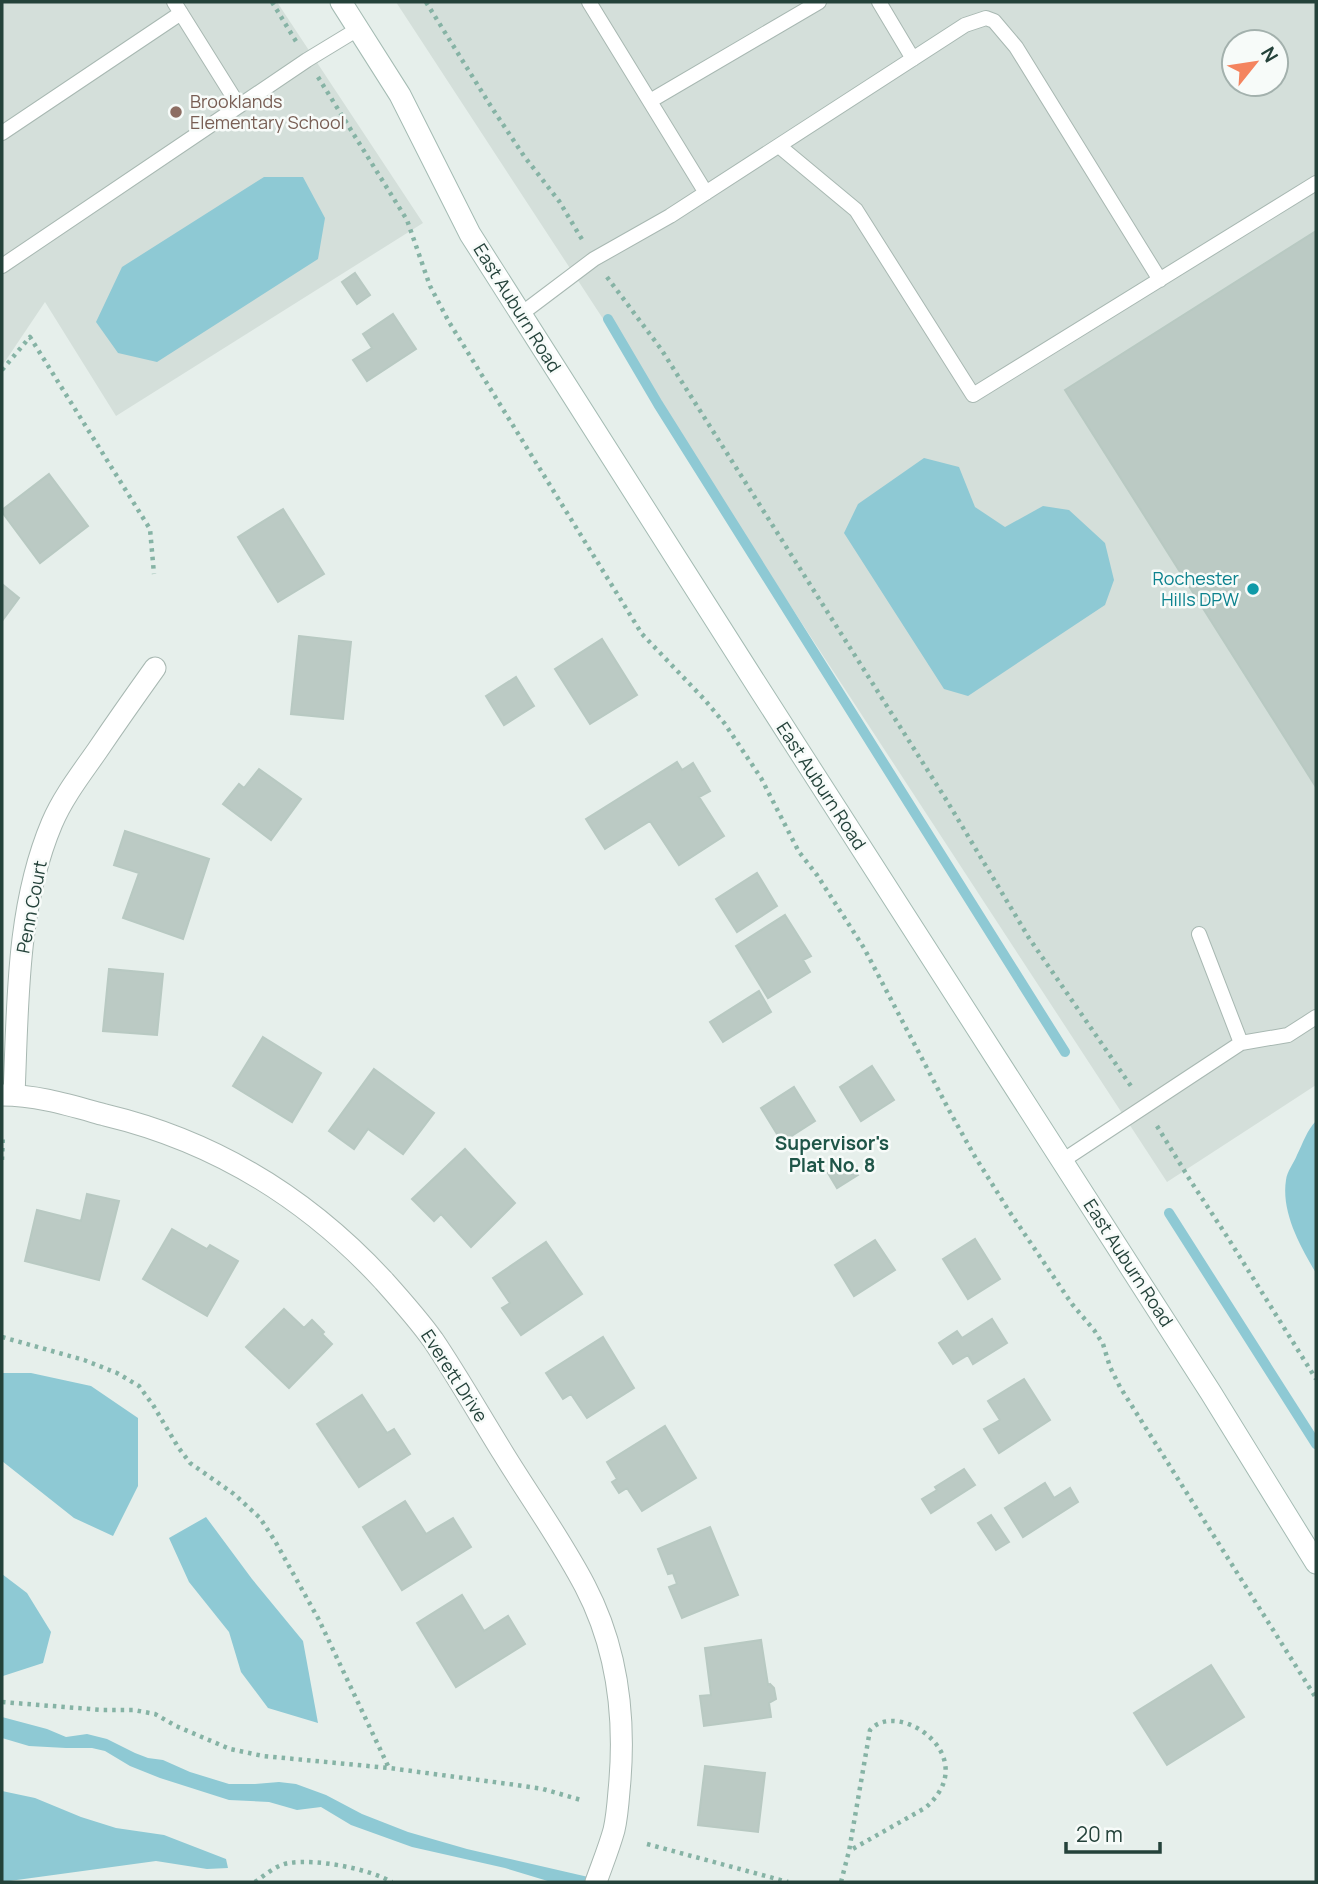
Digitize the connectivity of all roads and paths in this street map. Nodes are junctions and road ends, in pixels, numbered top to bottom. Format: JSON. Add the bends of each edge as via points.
{"nodes":[{"id":1,"x":272,"y":2,"type":"edge"},
{"id":2,"x":341,"y":2,"type":"edge"},
{"id":3,"x":426,"y":2,"type":"edge"},
{"id":4,"x":589,"y":2,"type":"edge"},
{"id":5,"x":819,"y":2,"type":"edge"},
{"id":6,"x":879,"y":2,"type":"edge"},
{"id":7,"x":178,"y":8,"type":"edge"},
{"id":8,"x":358,"y":29,"type":"junction"},
{"id":9,"x":290,"y":33,"type":"dead end"},
{"id":10,"x":913,"y":59,"type":"junction"},
{"id":11,"x":322,"y":84,"type":"dead end"},
{"id":12,"x":650,"y":101,"type":"junction"},
{"id":13,"x":239,"y":106,"type":"junction"},
{"id":14,"x":2,"y":132,"type":"edge"},
{"id":15,"x":779,"y":146,"type":"junction"},
{"id":16,"x":1316,"y":183,"type":"edge"},
{"id":17,"x":706,"y":193,"type":"junction"},
{"id":18,"x":584,"y":243,"type":"dead end"},
{"id":19,"x":2,"y":266,"type":"edge"},
{"id":20,"x":605,"y":274,"type":"dead end"},
{"id":21,"x":1160,"y":280,"type":"junction"},
{"id":22,"x":521,"y":314,"type":"junction"},
{"id":23,"x":2,"y":370,"type":"edge"},
{"id":24,"x":154,"y":573,"type":"dead end"},
{"id":25,"x":155,"y":668,"type":"dead end"},
{"id":26,"x":1199,"y":934,"type":"dead end"},
{"id":27,"x":1316,"y":1017,"type":"edge"},
{"id":28,"x":1241,"y":1043,"type":"junction"},
{"id":29,"x":1127,"y":1080,"type":"dead end"},
{"id":30,"x":8,"y":1095,"type":"edge"},
{"id":31,"x":1161,"y":1133,"type":"dead end"},
{"id":32,"x":4,"y":1135,"type":"dead end"},
{"id":33,"x":2,"y":1160,"type":"edge"},
{"id":34,"x":1062,"y":1161,"type":"junction"},
{"id":35,"x":2,"y":1337,"type":"edge"},
{"id":36,"x":1316,"y":1379,"type":"edge"},
{"id":37,"x":1316,"y":1563,"type":"edge"},
{"id":38,"x":1316,"y":1698,"type":"edge"},
{"id":39,"x":2,"y":1702,"type":"edge"},
{"id":40,"x":389,"y":1768,"type":"junction"},
{"id":41,"x":581,"y":1800,"type":"dead end"},
{"id":42,"x":647,"y":1844,"type":"dead end"},
{"id":43,"x":849,"y":1851,"type":"junction"},
{"id":44,"x":255,"y":1882,"type":"edge"},
{"id":45,"x":392,"y":1882,"type":"edge"},
{"id":46,"x":596,"y":1882,"type":"edge"},
{"id":47,"x":788,"y":1882,"type":"edge"},
{"id":48,"x":841,"y":1882,"type":"edge"}],
"edges":[{"from":1,"to":9,"type":"path"},
{"from":2,"to":8,"type":"main road","name":"East Auburn Road"},
{"from":3,"to":18,"type":"path"},
{"from":4,"to":12,"type":"lane"},
{"from":5,"to":12,"type":"lane"},
{"from":6,"to":10,"type":"lane"},
{"from":7,"to":13,"type":"lane"},
{"from":7,"to":14,"type":"lane"},
{"from":8,"to":13,"type":"lane"},
{"from":8,"to":22,"type":"main road","name":"East Auburn Road","via":[[400,95],[470,234]]},
{"from":10,"to":15,"type":"lane"},
{"from":10,"to":21,"type":"lane","via":[[965,25],[986,18],[994,21],[1016,47]]},
{"from":11,"to":38,"type":"path","via":[[407,220],[430,286],[449,322],[642,634],[725,724],[761,778],[799,852],[864,948],[974,1155],[1103,1344],[1120,1387]]},
{"from":12,"to":17,"type":"lane"},
{"from":13,"to":19,"type":"lane"},
{"from":15,"to":17,"type":"lane"},
{"from":15,"to":21,"type":"lane","via":[[856,210],[973,395]]},
{"from":16,"to":21,"type":"lane"},
{"from":17,"to":22,"type":"lane","via":[[594,259]]},
{"from":20,"to":29,"type":"path","via":[[676,372],[1029,938]]},
{"from":22,"to":34,"type":"main road","name":"East Auburn Road"},
{"from":23,"to":24,"type":"path","via":[[30,337],[150,528]]},
{"from":25,"to":30,"type":"main road","name":"Penn Court","via":[[75,782],[53,822],[37,867],[26,920]]},
{"from":26,"to":28,"type":"lane"},
{"from":27,"to":28,"type":"lane","via":[[1288,1035]]},
{"from":28,"to":34,"type":"lane"},
{"from":30,"to":46,"type":"main road","name":"Everett Drive","via":[[50,1101],[169,1133],[264,1181],[296,1201],[361,1257],[432,1339],[558,1540],[605,1630],[617,1682],[622,1759],[614,1828]]},
{"from":31,"to":36,"type":"path"},
{"from":32,"to":33,"type":"path"},
{"from":34,"to":37,"type":"main road","name":"East Auburn Road"},
{"from":35,"to":40,"type":"path","via":[[84,1360],[139,1386],[190,1463],[260,1518],[319,1620]]},
{"from":39,"to":40,"type":"path","via":[[134,1710],[155,1714],[230,1749]]},
{"from":40,"to":41,"type":"path","via":[[543,1789]]},
{"from":42,"to":47,"type":"path"},
{"from":43,"to":43,"type":"path","via":[[870,1730],[889,1720],[907,1723],[937,1744],[946,1760],[941,1791],[925,1808]]},
{"from":43,"to":48,"type":"path"},
{"from":44,"to":45,"type":"path","via":[[289,1863],[343,1866]]}]}
